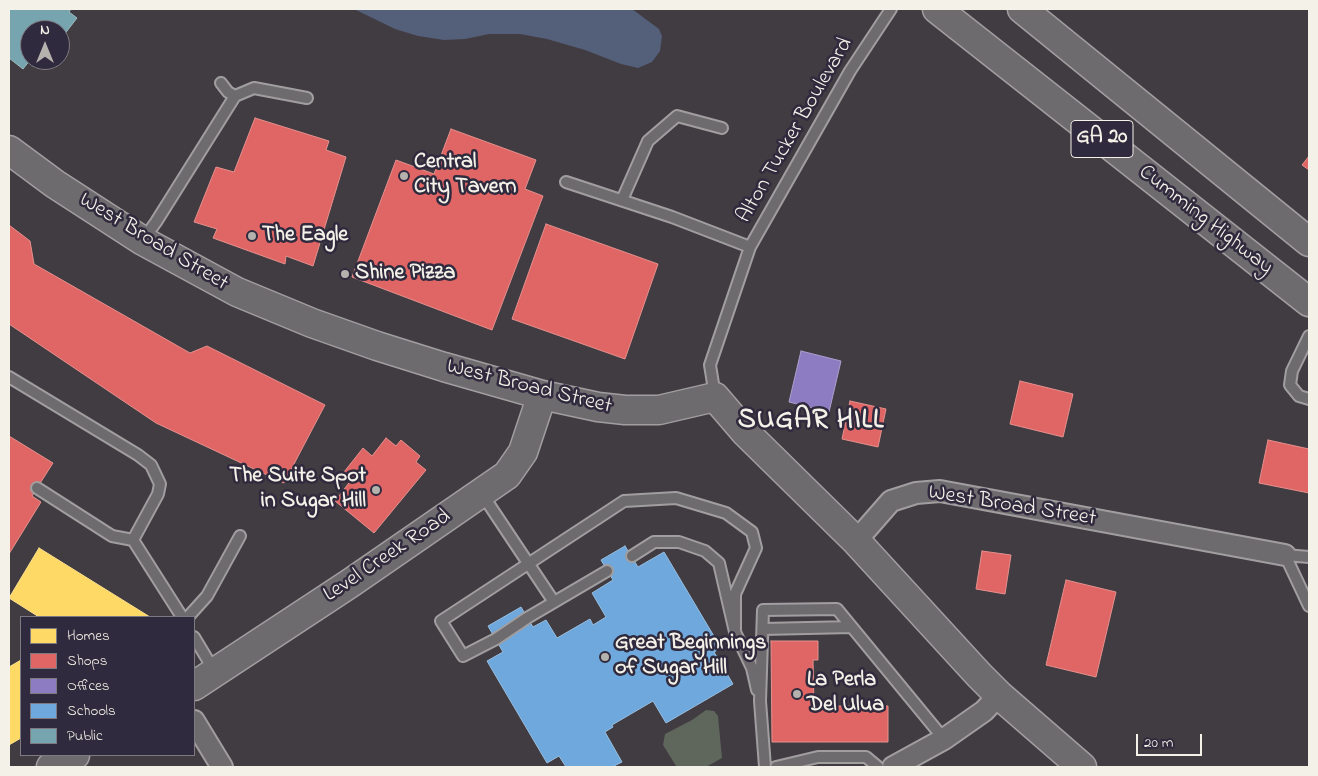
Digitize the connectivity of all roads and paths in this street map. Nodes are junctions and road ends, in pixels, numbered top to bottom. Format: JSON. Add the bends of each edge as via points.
{"nodes":[{"id":1,"x":891,"y":9,"type":"edge"},
{"id":2,"x":937,"y":9,"type":"edge"},
{"id":3,"x":1022,"y":9,"type":"edge"},
{"id":4,"x":221,"y":83,"type":"dead end"},
{"id":5,"x":235,"y":96,"type":"junction"},
{"id":6,"x":307,"y":98,"type":"dead end"},
{"id":7,"x":722,"y":128,"type":"dead end"},
{"id":8,"x":9,"y":150,"type":"edge"},
{"id":9,"x":566,"y":182,"type":"dead end"},
{"id":10,"x":622,"y":200,"type":"junction"},
{"id":11,"x":142,"y":241,"type":"junction"},
{"id":12,"x":1309,"y":242,"type":"edge"},
{"id":13,"x":750,"y":247,"type":"junction"},
{"id":14,"x":1309,"y":302,"type":"edge"},
{"id":15,"x":1309,"y":336,"type":"edge"},
{"id":16,"x":9,"y":377,"type":"edge"},
{"id":17,"x":542,"y":395,"type":"junction"},
{"id":18,"x":715,"y":397,"type":"junction"},
{"id":19,"x":1309,"y":399,"type":"edge"},
{"id":20,"x":37,"y":488,"type":"dead end"},
{"id":21,"x":481,"y":493,"type":"junction"},
{"id":22,"x":240,"y":536,"type":"dead end"},
{"id":23,"x":133,"y":540,"type":"junction"},
{"id":24,"x":856,"y":541,"type":"junction"},
{"id":25,"x":1285,"y":555,"type":"junction"},
{"id":26,"x":632,"y":556,"type":"dead end"},
{"id":27,"x":1309,"y":558,"type":"edge"},
{"id":28,"x":529,"y":562,"type":"junction"},
{"id":29,"x":607,"y":570,"type":"dead end"},
{"id":30,"x":554,"y":602,"type":"junction"},
{"id":31,"x":1309,"y":606,"type":"edge"},
{"id":32,"x":181,"y":616,"type":"edge"},
{"id":33,"x":189,"y":616,"type":"edge"},
{"id":34,"x":852,"y":627,"type":"junction"},
{"id":35,"x":764,"y":628,"type":"junction"},
{"id":36,"x":735,"y":632,"type":"junction"},
{"id":37,"x":195,"y":641,"type":"edge"},
{"id":38,"x":205,"y":679,"type":"edge"},
{"id":39,"x":999,"y":695,"type":"junction"},
{"id":40,"x":760,"y":701,"type":"junction"},
{"id":41,"x":195,"y":724,"type":"edge"},
{"id":42,"x":944,"y":739,"type":"junction"},
{"id":43,"x":73,"y":756,"type":"edge"},
{"id":44,"x":51,"y":767,"type":"edge"},
{"id":45,"x":222,"y":767,"type":"edge"},
{"id":46,"x":765,"y":767,"type":"edge"},
{"id":47,"x":776,"y":767,"type":"edge"},
{"id":48,"x":878,"y":767,"type":"edge"},
{"id":49,"x":893,"y":767,"type":"edge"},
{"id":50,"x":1082,"y":767,"type":"edge"}],
"edges":[{"from":1,"to":13,"type":"lane","name":"Alton Tucker Boulevard","via":[[850,71]]},
{"from":2,"to":14,"type":"main road","name":"Cumming Highway","number":"GA 20"},
{"from":3,"to":12,"type":"main road","number":"GA 20"},
{"from":4,"to":5,"type":"lane"},
{"from":5,"to":6,"type":"lane","via":[[254,88]]},
{"from":5,"to":11,"type":"lane"},
{"from":7,"to":10,"type":"lane","via":[[677,116],[648,141]]},
{"from":8,"to":11,"type":"main road","name":"West Broad Street"},
{"from":9,"to":10,"type":"lane"},
{"from":10,"to":13,"type":"lane"},
{"from":11,"to":17,"type":"main road","name":"West Broad Street","via":[[236,292],[312,323],[444,368]]},
{"from":13,"to":18,"type":"lane","name":"Alton Tucker Boulevard","via":[[710,365]]},
{"from":15,"to":19,"type":"lane","via":[[1292,372],[1290,385],[1299,396]]},
{"from":16,"to":23,"type":"lane","via":[[151,465],[160,484],[158,494]]},
{"from":17,"to":18,"type":"main road","name":"West Broad Street","via":[[626,410],[659,410]]},
{"from":17,"to":21,"type":"main road","name":"Level Creek Road","via":[[523,452],[506,475]]},
{"from":18,"to":24,"type":"main road","via":[[745,432]]},
{"from":20,"to":23,"type":"lane","via":[[112,536]]},
{"from":21,"to":28,"type":"lane"},
{"from":21,"to":38,"type":"main road","name":"Level Creek Road"},
{"from":22,"to":33,"type":"lane","via":[[207,596]]},
{"from":23,"to":32,"type":"lane"},
{"from":24,"to":25,"type":"street","name":"West Broad Street","via":[[891,500],[916,492],[940,491]]},
{"from":24,"to":39,"type":"main road"},
{"from":25,"to":27,"type":"lane"},
{"from":25,"to":31,"type":"lane"},
{"from":26,"to":36,"type":"lane","via":[[654,542],[680,542],[705,551],[719,562]]},
{"from":28,"to":30,"type":"lane"},
{"from":28,"to":30,"type":"lane","via":[[441,620],[463,656]]},
{"from":28,"to":36,"type":"lane","via":[[624,501],[676,498],[726,513],[752,532],[756,548],[735,594]]},
{"from":29,"to":30,"type":"lane"},
{"from":34,"to":35,"type":"lane"},
{"from":34,"to":35,"type":"lane","via":[[837,609],[763,610]]},
{"from":34,"to":42,"type":"lane"},
{"from":35,"to":40,"type":"lane"},
{"from":36,"to":40,"type":"lane","via":[[752,668]]},
{"from":37,"to":38,"type":"lane"},
{"from":39,"to":42,"type":"street","via":[[984,711]]},
{"from":39,"to":50,"type":"main road"},
{"from":40,"to":46,"type":"lane"},
{"from":41,"to":45,"type":"street"},
{"from":42,"to":49,"type":"street"},
{"from":43,"to":44,"type":"main road"},
{"from":47,"to":48,"type":"lane","via":[[818,757],[866,757]]}]}
